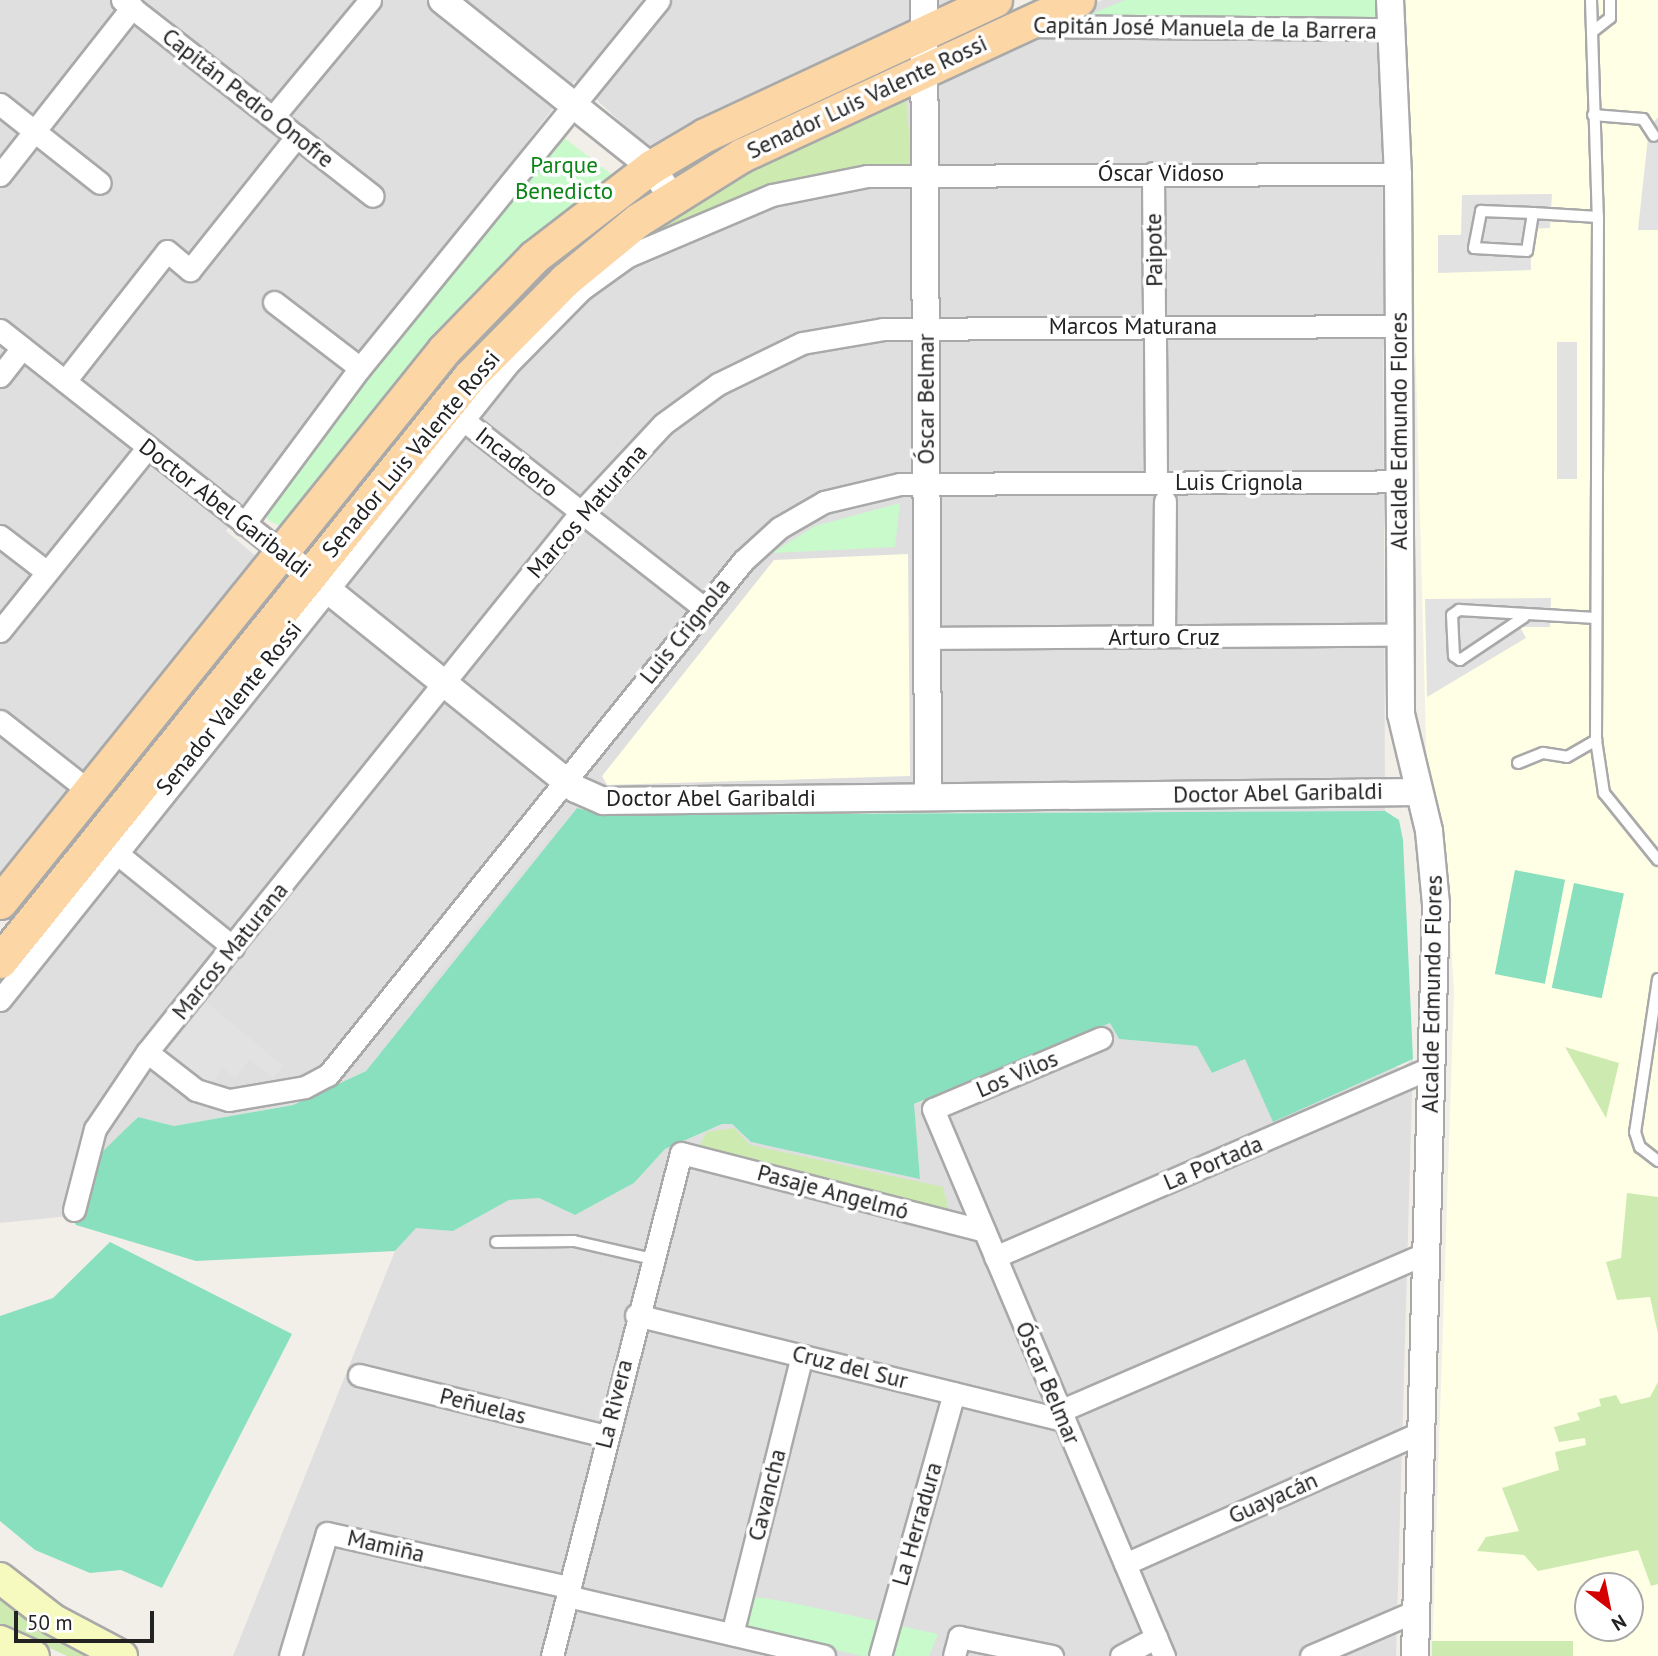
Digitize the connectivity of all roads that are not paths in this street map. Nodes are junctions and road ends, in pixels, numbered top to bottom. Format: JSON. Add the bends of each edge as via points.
{"nodes":[{"id":1,"x":370,"y":0,"type":"edge"},
{"id":2,"x":442,"y":0,"type":"edge"},
{"id":3,"x":659,"y":0,"type":"edge"},
{"id":4,"x":995,"y":0,"type":"edge"},
{"id":5,"x":1078,"y":0,"type":"edge"},
{"id":6,"x":1390,"y":0,"type":"edge"},
{"id":7,"x":1591,"y":0,"type":"edge"},
{"id":8,"x":1611,"y":0,"type":"edge"},
{"id":9,"x":127,"y":4,"type":"edge"},
{"id":10,"x":924,"y":15,"type":"edge"},
{"id":11,"x":1019,"y":26,"type":"junction"},
{"id":12,"x":1391,"y":29,"type":"junction"},
{"id":13,"x":1592,"y":32,"type":"junction"},
{"id":14,"x":924,"y":69,"type":"junction"},
{"id":15,"x":0,"y":104,"type":"edge"},
{"id":16,"x":575,"y":106,"type":"junction"},
{"id":17,"x":1592,"y":115,"type":"junction"},
{"id":18,"x":273,"y":117,"type":"junction"},
{"id":19,"x":34,"y":131,"type":"junction"},
{"id":20,"x":297,"y":136,"type":"junction"},
{"id":21,"x":1654,"y":136,"type":"dead end"},
{"id":22,"x":651,"y":167,"type":"junction"},
{"id":23,"x":925,"y":173,"type":"junction"},
{"id":24,"x":1153,"y":173,"type":"junction"},
{"id":25,"x":1398,"y":174,"type":"junction"},
{"id":26,"x":0,"y":175,"type":"edge"},
{"id":27,"x":100,"y":183,"type":"dead end"},
{"id":28,"x":373,"y":196,"type":"dead end"},
{"id":29,"x":672,"y":197,"type":"junction"},
{"id":30,"x":1533,"y":213,"type":"junction"},
{"id":31,"x":1598,"y":217,"type":"junction"},
{"id":32,"x":274,"y":302,"type":"dead end"},
{"id":33,"x":1399,"y":326,"type":"junction"},
{"id":34,"x":926,"y":328,"type":"junction"},
{"id":35,"x":0,"y":330,"type":"edge"},
{"id":36,"x":1155,"y":331,"type":"junction"},
{"id":37,"x":23,"y":348,"type":"junction"},
{"id":38,"x":360,"y":368,"type":"junction"},
{"id":39,"x":0,"y":376,"type":"edge"},
{"id":40,"x":65,"y":381,"type":"junction"},
{"id":41,"x":462,"y":419,"type":"junction"},
{"id":42,"x":148,"y":447,"type":"junction"},
{"id":43,"x":1399,"y":481,"type":"junction"},
{"id":44,"x":926,"y":483,"type":"junction"},
{"id":45,"x":1161,"y":492,"type":"junction"},
{"id":46,"x":581,"y":512,"type":"junction"},
{"id":47,"x":244,"y":524,"type":"junction"},
{"id":48,"x":0,"y":536,"type":"edge"},
{"id":49,"x":282,"y":553,"type":"junction"},
{"id":50,"x":47,"y":572,"type":"junction"},
{"id":51,"x":318,"y":582,"type":"junction"},
{"id":52,"x":704,"y":608,"type":"junction"},
{"id":53,"x":1524,"y":617,"type":"junction"},
{"id":54,"x":1596,"y":618,"type":"junction"},
{"id":55,"x":0,"y":631,"type":"edge"},
{"id":56,"x":1400,"y":635,"type":"junction"},
{"id":57,"x":1164,"y":636,"type":"junction"},
{"id":58,"x":927,"y":638,"type":"junction"},
{"id":59,"x":445,"y":684,"type":"junction"},
{"id":60,"x":0,"y":721,"type":"edge"},
{"id":61,"x":1596,"y":740,"type":"junction"},
{"id":62,"x":1518,"y":763,"type":"dead end"},
{"id":63,"x":565,"y":779,"type":"junction"},
{"id":64,"x":89,"y":791,"type":"junction"},
{"id":65,"x":1418,"y":792,"type":"junction"},
{"id":66,"x":928,"y":797,"type":"junction"},
{"id":67,"x":114,"y":850,"type":"junction"},
{"id":68,"x":1658,"y":860,"type":"edge"},
{"id":69,"x":0,"y":902,"type":"edge"},
{"id":70,"x":233,"y":947,"type":"junction"},
{"id":71,"x":0,"y":961,"type":"edge"},
{"id":72,"x":1658,"y":979,"type":"edge"},
{"id":73,"x":0,"y":1000,"type":"edge"},
{"id":74,"x":1101,"y":1038,"type":"dead end"},
{"id":75,"x":147,"y":1052,"type":"junction"},
{"id":76,"x":1430,"y":1069,"type":"junction"},
{"id":77,"x":933,"y":1110,"type":"joint"},
{"id":78,"x":681,"y":1153,"type":"joint"},
{"id":79,"x":1658,"y":1161,"type":"edge"},
{"id":80,"x":74,"y":1210,"type":"dead end"},
{"id":81,"x":984,"y":1231,"type":"junction"},
{"id":82,"x":496,"y":1242,"type":"dead end"},
{"id":83,"x":1426,"y":1253,"type":"junction"},
{"id":84,"x":995,"y":1257,"type":"junction"},
{"id":85,"x":652,"y":1259,"type":"junction"},
{"id":86,"x":636,"y":1315,"type":"junction"},
{"id":87,"x":802,"y":1356,"type":"junction"},
{"id":88,"x":359,"y":1376,"type":"dead end"},
{"id":89,"x":954,"y":1393,"type":"junction"},
{"id":90,"x":1062,"y":1416,"type":"junction"},
{"id":91,"x":1421,"y":1432,"type":"junction"},
{"id":92,"x":606,"y":1436,"type":"junction"},
{"id":93,"x":1125,"y":1564,"type":"junction"},
{"id":94,"x":0,"y":1578,"type":"edge"},
{"id":95,"x":568,"y":1592,"type":"junction"},
{"id":96,"x":1416,"y":1611,"type":"junction"},
{"id":97,"x":732,"y":1634,"type":"junction"},
{"id":98,"x":0,"y":1641,"type":"edge"},
{"id":99,"x":1160,"y":1646,"type":"edge"},
{"id":100,"x":34,"y":1656,"type":"edge"},
{"id":101,"x":122,"y":1656,"type":"edge"},
{"id":102,"x":290,"y":1656,"type":"edge"},
{"id":103,"x":552,"y":1656,"type":"edge"},
{"id":104,"x":824,"y":1656,"type":"edge"},
{"id":105,"x":880,"y":1656,"type":"edge"},
{"id":106,"x":954,"y":1656,"type":"edge"},
{"id":107,"x":1052,"y":1656,"type":"edge"},
{"id":108,"x":1121,"y":1656,"type":"edge"},
{"id":109,"x":1311,"y":1656,"type":"edge"},
{"id":110,"x":1415,"y":1656,"type":"edge"}],
"edges":[{"from":1,"to":18,"type":"street"},
{"from":2,"to":16,"type":"street"},
{"from":3,"to":16,"type":"street"},
{"from":4,"to":10,"type":"main road","name":"Senador Luis Valente Rossi"},
{"from":5,"to":11,"type":"main road","name":"Senador Luis Valente Rossi"},
{"from":6,"to":12,"type":"street","name":"Alcalde Edmundo Flores"},
{"from":7,"to":13,"type":"lane"},
{"from":8,"to":13,"type":"lane","via":[[1610,18]]},
{"from":9,"to":18,"type":"street","name":"Capitán Pedro Onofre"},
{"from":9,"to":19,"type":"street"},
{"from":10,"to":14,"type":"street","name":"Óscar Belmar"},
{"from":10,"to":22,"type":"main road","name":"Senador Luis Valente Rossi"},
{"from":11,"to":12,"type":"street","name":"Capitán José Manuela de la Barrera"},
{"from":11,"to":14,"type":"main road","name":"Senador Luis Valente Rossi"},
{"from":12,"to":25,"type":"street","name":"Alcalde Edmundo Flores"},
{"from":13,"to":17,"type":"lane"},
{"from":14,"to":23,"type":"street","name":"Óscar Belmar"},
{"from":14,"to":29,"type":"main road","name":"Senador Luis Valente Rossi","via":[[771,139]]},
{"from":15,"to":19,"type":"street"},
{"from":16,"to":22,"type":"street"},
{"from":16,"to":38,"type":"street"},
{"from":17,"to":21,"type":"lane","via":[[1643,119]]},
{"from":17,"to":31,"type":"lane"},
{"from":18,"to":20,"type":"street","name":"Capitán Pedro Onofre"},
{"from":19,"to":26,"type":"street"},
{"from":19,"to":27,"type":"street"},
{"from":20,"to":28,"type":"street","name":"Capitán Pedro Onofre"},
{"from":20,"to":40,"type":"street","via":[[190,270],[167,251]]},
{"from":22,"to":29,"type":"street"},
{"from":22,"to":49,"type":"main road","name":"Senador Luis Valente Rossi","via":[[567,228],[484,306]]},
{"from":23,"to":24,"type":"street","name":"Óscar Vidoso"},
{"from":23,"to":34,"type":"street","name":"Óscar Belmar"},
{"from":23,"to":41,"type":"street","name":"Senador Valente Rossi","via":[[867,176],[772,195],[628,256],[559,309]]},
{"from":24,"to":25,"type":"street","name":"Óscar Vidoso"},
{"from":24,"to":36,"type":"street","name":"Paipote"},
{"from":25,"to":33,"type":"street","name":"Alcalde Edmundo Flores"},
{"from":29,"to":51,"type":"main road","name":"Senador Luis Valente Rossi","via":[[565,280],[470,376]]},
{"from":30,"to":30,"type":"lane","via":[[1478,212],[1474,248],[1527,251]]},
{"from":30,"to":31,"type":"lane"},
{"from":31,"to":54,"type":"lane"},
{"from":32,"to":38,"type":"street"},
{"from":33,"to":36,"type":"street","name":"Marcos Maturana"},
{"from":33,"to":43,"type":"street","name":"Alcalde Edmundo Flores"},
{"from":34,"to":36,"type":"street","name":"Marcos Maturana"},
{"from":34,"to":44,"type":"street","name":"Óscar Belmar"},
{"from":34,"to":46,"type":"street","name":"Marcos Maturana","via":[[829,335],[748,367],[663,424]]},
{"from":35,"to":37,"type":"street","name":"Doctor Abel Garibaldi"},
{"from":36,"to":45,"type":"street","name":"Paipote"},
{"from":37,"to":39,"type":"street"},
{"from":37,"to":40,"type":"street","name":"Doctor Abel Garibaldi"},
{"from":38,"to":47,"type":"street"},
{"from":40,"to":42,"type":"street","name":"Doctor Abel Garibaldi"},
{"from":41,"to":46,"type":"street","name":"Incadeoro"},
{"from":41,"to":51,"type":"street","name":"Senador Valente Rossi"},
{"from":42,"to":47,"type":"street","name":"Doctor Abel Garibaldi"},
{"from":42,"to":50,"type":"street"},
{"from":43,"to":45,"type":"street","name":"Luis Crignola"},
{"from":43,"to":56,"type":"street","name":"Alcalde Edmundo Flores"},
{"from":44,"to":45,"type":"street","name":"Luis Crignola"},
{"from":44,"to":52,"type":"street","name":"Luis Crignola","via":[[860,490],[807,510],[754,549]]},
{"from":44,"to":58,"type":"street","name":"Óscar Belmar"},
{"from":45,"to":57,"type":"street","name":"Paipote"},
{"from":46,"to":52,"type":"street","name":"Incadeoro"},
{"from":46,"to":59,"type":"street","name":"Marcos Maturana"},
{"from":47,"to":49,"type":"street","name":"Doctor Abel Garibaldi"},
{"from":48,"to":50,"type":"street"},
{"from":49,"to":51,"type":"street","name":"Doctor Abel Garibaldi"},
{"from":49,"to":64,"type":"main road","name":"Senador Luis Valente Rossi"},
{"from":50,"to":55,"type":"street"},
{"from":51,"to":59,"type":"street","name":"Doctor Abel Garibaldi"},
{"from":51,"to":67,"type":"street","name":"Senador Valente Rossi"},
{"from":51,"to":71,"type":"main road","name":"Senador Luis Valente Rossi"},
{"from":52,"to":63,"type":"street","name":"Luis Crignola"},
{"from":53,"to":53,"type":"lane","via":[[1454,611],[1454,656],[1460,660]]},
{"from":53,"to":54,"type":"lane"},
{"from":54,"to":61,"type":"lane"},
{"from":56,"to":57,"type":"street","name":"Arturo Cruz"},
{"from":56,"to":65,"type":"street","name":"Alcalde Edmundo Flores","via":[[1403,733]]},
{"from":57,"to":58,"type":"street","name":"Arturo Cruz"},
{"from":58,"to":66,"type":"street","name":"Óscar Belmar"},
{"from":59,"to":63,"type":"street","name":"Doctor Abel Garibaldi"},
{"from":59,"to":70,"type":"street","name":"Marcos Maturana"},
{"from":60,"to":64,"type":"street"},
{"from":61,"to":62,"type":"lane","via":[[1567,757],[1543,753]]},
{"from":61,"to":68,"type":"lane","via":[[1604,793]]},
{"from":63,"to":66,"type":"street","name":"Doctor Abel Garibaldi","via":[[603,800]]},
{"from":63,"to":75,"type":"street","name":"Luis Crignola","via":[[321,1080],[217,1098]]},
{"from":64,"to":69,"type":"main road","name":"Senador Luis Valente Rossi"},
{"from":65,"to":66,"type":"street","name":"Doctor Abel Garibaldi"},
{"from":65,"to":76,"type":"street","name":"Alcalde Edmundo Flores","via":[[1436,883]]},
{"from":67,"to":70,"type":"street"},
{"from":67,"to":73,"type":"street","name":"Senador Valente Rossi"},
{"from":70,"to":75,"type":"street","name":"Marcos Maturana"},
{"from":72,"to":79,"type":"lane","via":[[1635,1132],[1640,1147]]},
{"from":74,"to":77,"type":"street","name":"Los Vilos"},
{"from":75,"to":80,"type":"street","name":"Marcos Maturana","via":[[95,1129]]},
{"from":76,"to":83,"type":"street","name":"Alcalde Edmundo Flores"},
{"from":76,"to":84,"type":"street","name":"La Portada"},
{"from":77,"to":81,"type":"street","name":"Óscar Belmar"},
{"from":78,"to":81,"type":"street","name":"Pasaje Angelmó"},
{"from":78,"to":85,"type":"street","name":"La Rivera"},
{"from":81,"to":84,"type":"street","name":"Óscar Belmar"},
{"from":82,"to":85,"type":"lane","via":[[574,1241]]},
{"from":83,"to":90,"type":"street"},
{"from":83,"to":91,"type":"street","name":"Alcalde Edmundo Flores"},
{"from":84,"to":90,"type":"street","name":"Óscar Belmar"},
{"from":85,"to":86,"type":"street","name":"La Rivera"},
{"from":86,"to":87,"type":"street","name":"Cruz del Sur"},
{"from":86,"to":92,"type":"street","name":"La Rivera"},
{"from":87,"to":89,"type":"street","name":"Cruz del Sur"},
{"from":87,"to":97,"type":"street","name":"Cavancha"},
{"from":88,"to":92,"type":"street","name":"Peñuelas"},
{"from":89,"to":90,"type":"street","name":"Cruz del Sur"},
{"from":89,"to":105,"type":"street","name":"La Herradura"},
{"from":90,"to":93,"type":"street","name":"Óscar Belmar"},
{"from":91,"to":93,"type":"street","name":"Guayacán"},
{"from":91,"to":96,"type":"street","name":"Alcalde Edmundo Flores"},
{"from":92,"to":95,"type":"street","name":"La Rivera"},
{"from":93,"to":99,"type":"street","name":"Óscar Belmar"},
{"from":94,"to":101,"type":"main road","via":[[54,1619]]},
{"from":95,"to":97,"type":"street","name":"Mamiña"},
{"from":95,"to":102,"type":"street","name":"Mamiña","via":[[327,1534]]},
{"from":95,"to":103,"type":"street","name":"La Rivera"},
{"from":96,"to":109,"type":"street"},
{"from":96,"to":110,"type":"street","name":"Alcalde Edmundo Flores"},
{"from":97,"to":104,"type":"street","name":"Mamiña"},
{"from":98,"to":100,"type":"main road"},
{"from":99,"to":108,"type":"street"},
{"from":106,"to":107,"type":"street","via":[[959,1637]]}]}
